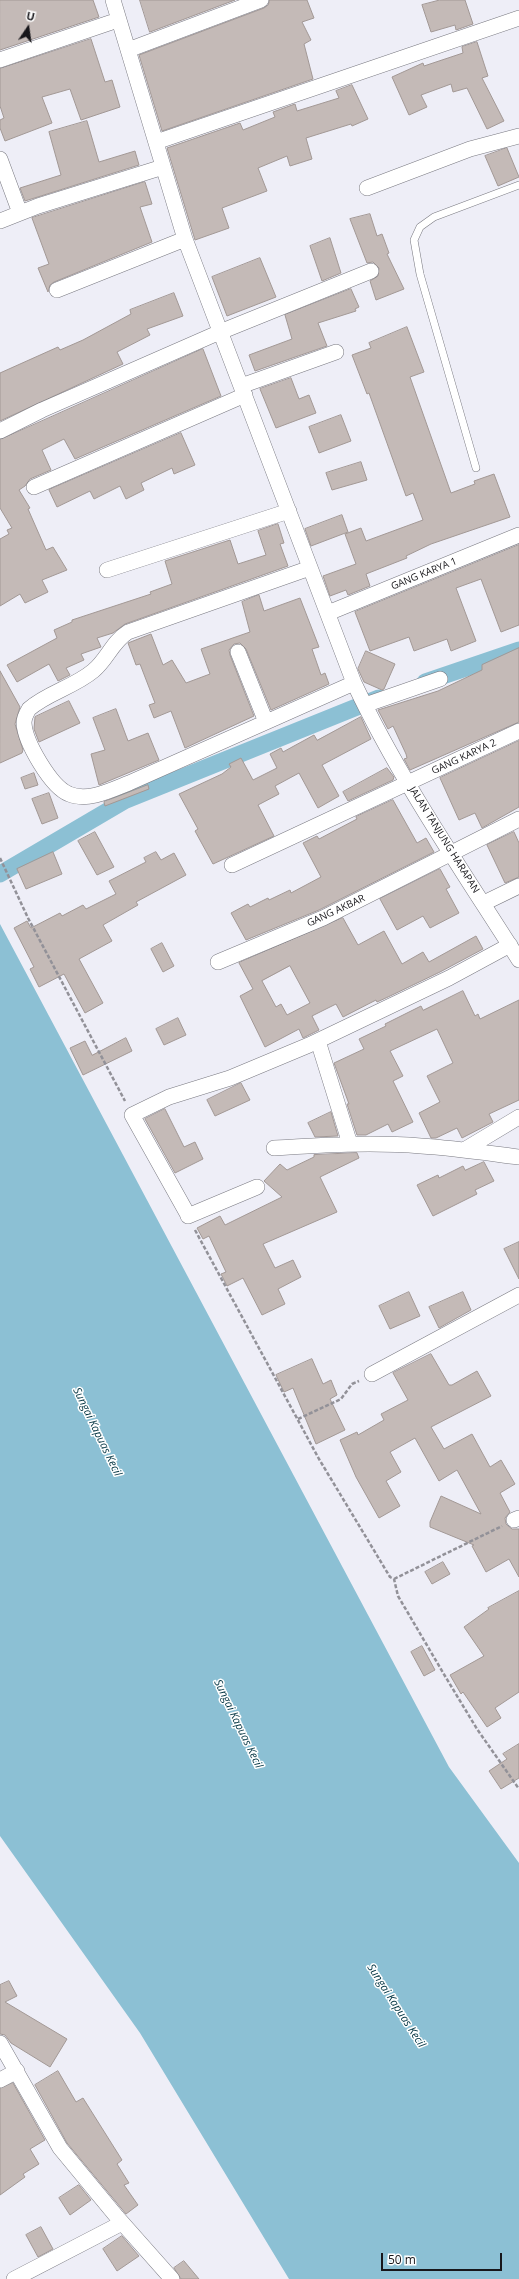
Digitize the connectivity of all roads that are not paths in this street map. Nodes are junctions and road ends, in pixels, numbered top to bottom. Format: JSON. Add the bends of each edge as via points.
{"nodes":[{"id":1,"x":113,"y":0,"type":"edge"},
{"id":2,"x":261,"y":0,"type":"edge"},
{"id":3,"x":519,"y":18,"type":"edge"},
{"id":4,"x":118,"y":20,"type":"junction"},
{"id":5,"x":128,"y":50,"type":"junction"},
{"id":6,"x":0,"y":60,"type":"edge"},
{"id":7,"x":519,"y":136,"type":"edge"},
{"id":8,"x":156,"y":142,"type":"junction"},
{"id":9,"x":0,"y":159,"type":"edge"},
{"id":10,"x":163,"y":167,"type":"junction"},
{"id":11,"x":519,"y":185,"type":"edge"},
{"id":12,"x":367,"y":188,"type":"dead end"},
{"id":13,"x":20,"y":213,"type":"junction"},
{"id":14,"x":0,"y":221,"type":"edge"},
{"id":15,"x":185,"y":239,"type":"junction"},
{"id":16,"x":371,"y":271,"type":"dead end"},
{"id":17,"x":57,"y":290,"type":"dead end"},
{"id":18,"x":220,"y":332,"type":"junction"},
{"id":19,"x":336,"y":352,"type":"dead end"},
{"id":20,"x":243,"y":390,"type":"junction"},
{"id":21,"x":0,"y":431,"type":"edge"},
{"id":22,"x":476,"y":468,"type":"dead end"},
{"id":23,"x":34,"y":487,"type":"dead end"},
{"id":24,"x":289,"y":511,"type":"junction"},
{"id":25,"x":519,"y":535,"type":"edge"},
{"id":26,"x":310,"y":568,"type":"junction"},
{"id":27,"x":107,"y":570,"type":"dead end"},
{"id":28,"x":328,"y":613,"type":"junction"},
{"id":29,"x":238,"y":652,"type":"dead end"},
{"id":30,"x":440,"y":679,"type":"dead end"},
{"id":31,"x":356,"y":687,"type":"junction"},
{"id":32,"x":368,"y":712,"type":"junction"},
{"id":33,"x":266,"y":722,"type":"junction"},
{"id":34,"x":519,"y":731,"type":"edge"},
{"id":35,"x":409,"y":783,"type":"junction"},
{"id":36,"x":519,"y":819,"type":"edge"},
{"id":37,"x":451,"y":854,"type":"junction"},
{"id":38,"x":232,"y":865,"type":"dead end"},
{"id":39,"x":519,"y":886,"type":"edge"},
{"id":40,"x":484,"y":903,"type":"junction"},
{"id":41,"x":510,"y":945,"type":"junction"},
{"id":42,"x":519,"y":960,"type":"edge"},
{"id":43,"x":218,"y":962,"type":"dead end"},
{"id":44,"x":318,"y":1040,"type":"junction"},
{"id":45,"x":519,"y":1117,"type":"edge"},
{"id":46,"x":350,"y":1144,"type":"junction"},
{"id":47,"x":274,"y":1148,"type":"dead end"},
{"id":48,"x":464,"y":1150,"type":"junction"},
{"id":49,"x":519,"y":1157,"type":"edge"},
{"id":50,"x":257,"y":1187,"type":"dead end"},
{"id":51,"x":519,"y":1295,"type":"edge"},
{"id":52,"x":372,"y":1374,"type":"road end"},
{"id":53,"x":0,"y":2042,"type":"edge"},
{"id":54,"x":17,"y":2071,"type":"junction"},
{"id":55,"x":0,"y":2080,"type":"edge"},
{"id":56,"x":122,"y":2223,"type":"junction"},
{"id":57,"x":14,"y":2279,"type":"edge"},
{"id":58,"x":172,"y":2279,"type":"edge"}],
"edges":[{"from":1,"to":4,"type":"street","name":"JALAN TANJUNG HARAPAN"},
{"from":2,"to":5,"type":"street"},
{"from":3,"to":8,"type":"street"},
{"from":4,"to":5,"type":"street","name":"JALAN TANJUNG HARAPAN"},
{"from":4,"to":6,"type":"street"},
{"from":5,"to":8,"type":"street","name":"JALAN TANJUNG HARAPAN"},
{"from":7,"to":12,"type":"street","via":[[470,149]]},
{"from":8,"to":10,"type":"street","name":"JALAN TANJUNG HARAPAN"},
{"from":9,"to":13,"type":"street"},
{"from":10,"to":13,"type":"street"},
{"from":10,"to":15,"type":"street","name":"JALAN TANJUNG HARAPAN"},
{"from":11,"to":22,"type":"lane","via":[[434,217],[420,227],[414,240],[420,274]]},
{"from":13,"to":14,"type":"street"},
{"from":15,"to":17,"type":"street"},
{"from":15,"to":18,"type":"street","name":"JALAN TANJUNG HARAPAN"},
{"from":16,"to":18,"type":"street"},
{"from":18,"to":20,"type":"street","name":"JALAN TANJUNG HARAPAN"},
{"from":18,"to":21,"type":"street"},
{"from":19,"to":20,"type":"street"},
{"from":20,"to":23,"type":"street"},
{"from":20,"to":24,"type":"street","name":"JALAN TANJUNG HARAPAN"},
{"from":24,"to":26,"type":"street","name":"JALAN TANJUNG HARAPAN"},
{"from":24,"to":27,"type":"street"},
{"from":25,"to":28,"type":"street","name":"GANG KARYA 1"},
{"from":26,"to":28,"type":"street","name":"JALAN TANJUNG HARAPAN"},
{"from":26,"to":33,"type":"street","via":[[128,632],[118,639],[103,663],[92,672],[29,709],[24,724],[51,780],[70,795],[85,796],[104,793],[129,783]]},
{"from":28,"to":31,"type":"street","name":"JALAN TANJUNG HARAPAN"},
{"from":29,"to":33,"type":"street"},
{"from":30,"to":32,"type":"street"},
{"from":31,"to":32,"type":"street","name":"JALAN TANJUNG HARAPAN"},
{"from":31,"to":33,"type":"street"},
{"from":32,"to":35,"type":"street","name":"JALAN TANJUNG HARAPAN"},
{"from":34,"to":35,"type":"street","name":"GANG KARYA 2"},
{"from":35,"to":37,"type":"street","name":"JALAN TANJUNG HARAPAN"},
{"from":35,"to":38,"type":"street","name":"GANG KARYA 2"},
{"from":36,"to":37,"type":"street","name":"GANG AKBAR"},
{"from":37,"to":40,"type":"street","name":"JALAN TANJUNG HARAPAN"},
{"from":37,"to":43,"type":"street","name":"GANG AKBAR","via":[[323,918]]},
{"from":39,"to":40,"type":"street"},
{"from":40,"to":41,"type":"street","name":"JALAN TANJUNG HARAPAN"},
{"from":41,"to":42,"type":"street","name":"JALAN TANJUNG HARAPAN"},
{"from":41,"to":44,"type":"street","via":[[442,982]]},
{"from":44,"to":46,"type":"street"},
{"from":44,"to":50,"type":"street","via":[[230,1078],[169,1097],[132,1114],[188,1215]]},
{"from":45,"to":48,"type":"street"},
{"from":46,"to":47,"type":"street"},
{"from":46,"to":48,"type":"street"},
{"from":48,"to":49,"type":"street"},
{"from":51,"to":52,"type":"street"},
{"from":53,"to":54,"type":"street"},
{"from":54,"to":55,"type":"street"},
{"from":54,"to":56,"type":"street","via":[[60,2148]]},
{"from":56,"to":57,"type":"street"},
{"from":56,"to":58,"type":"street"}]}
